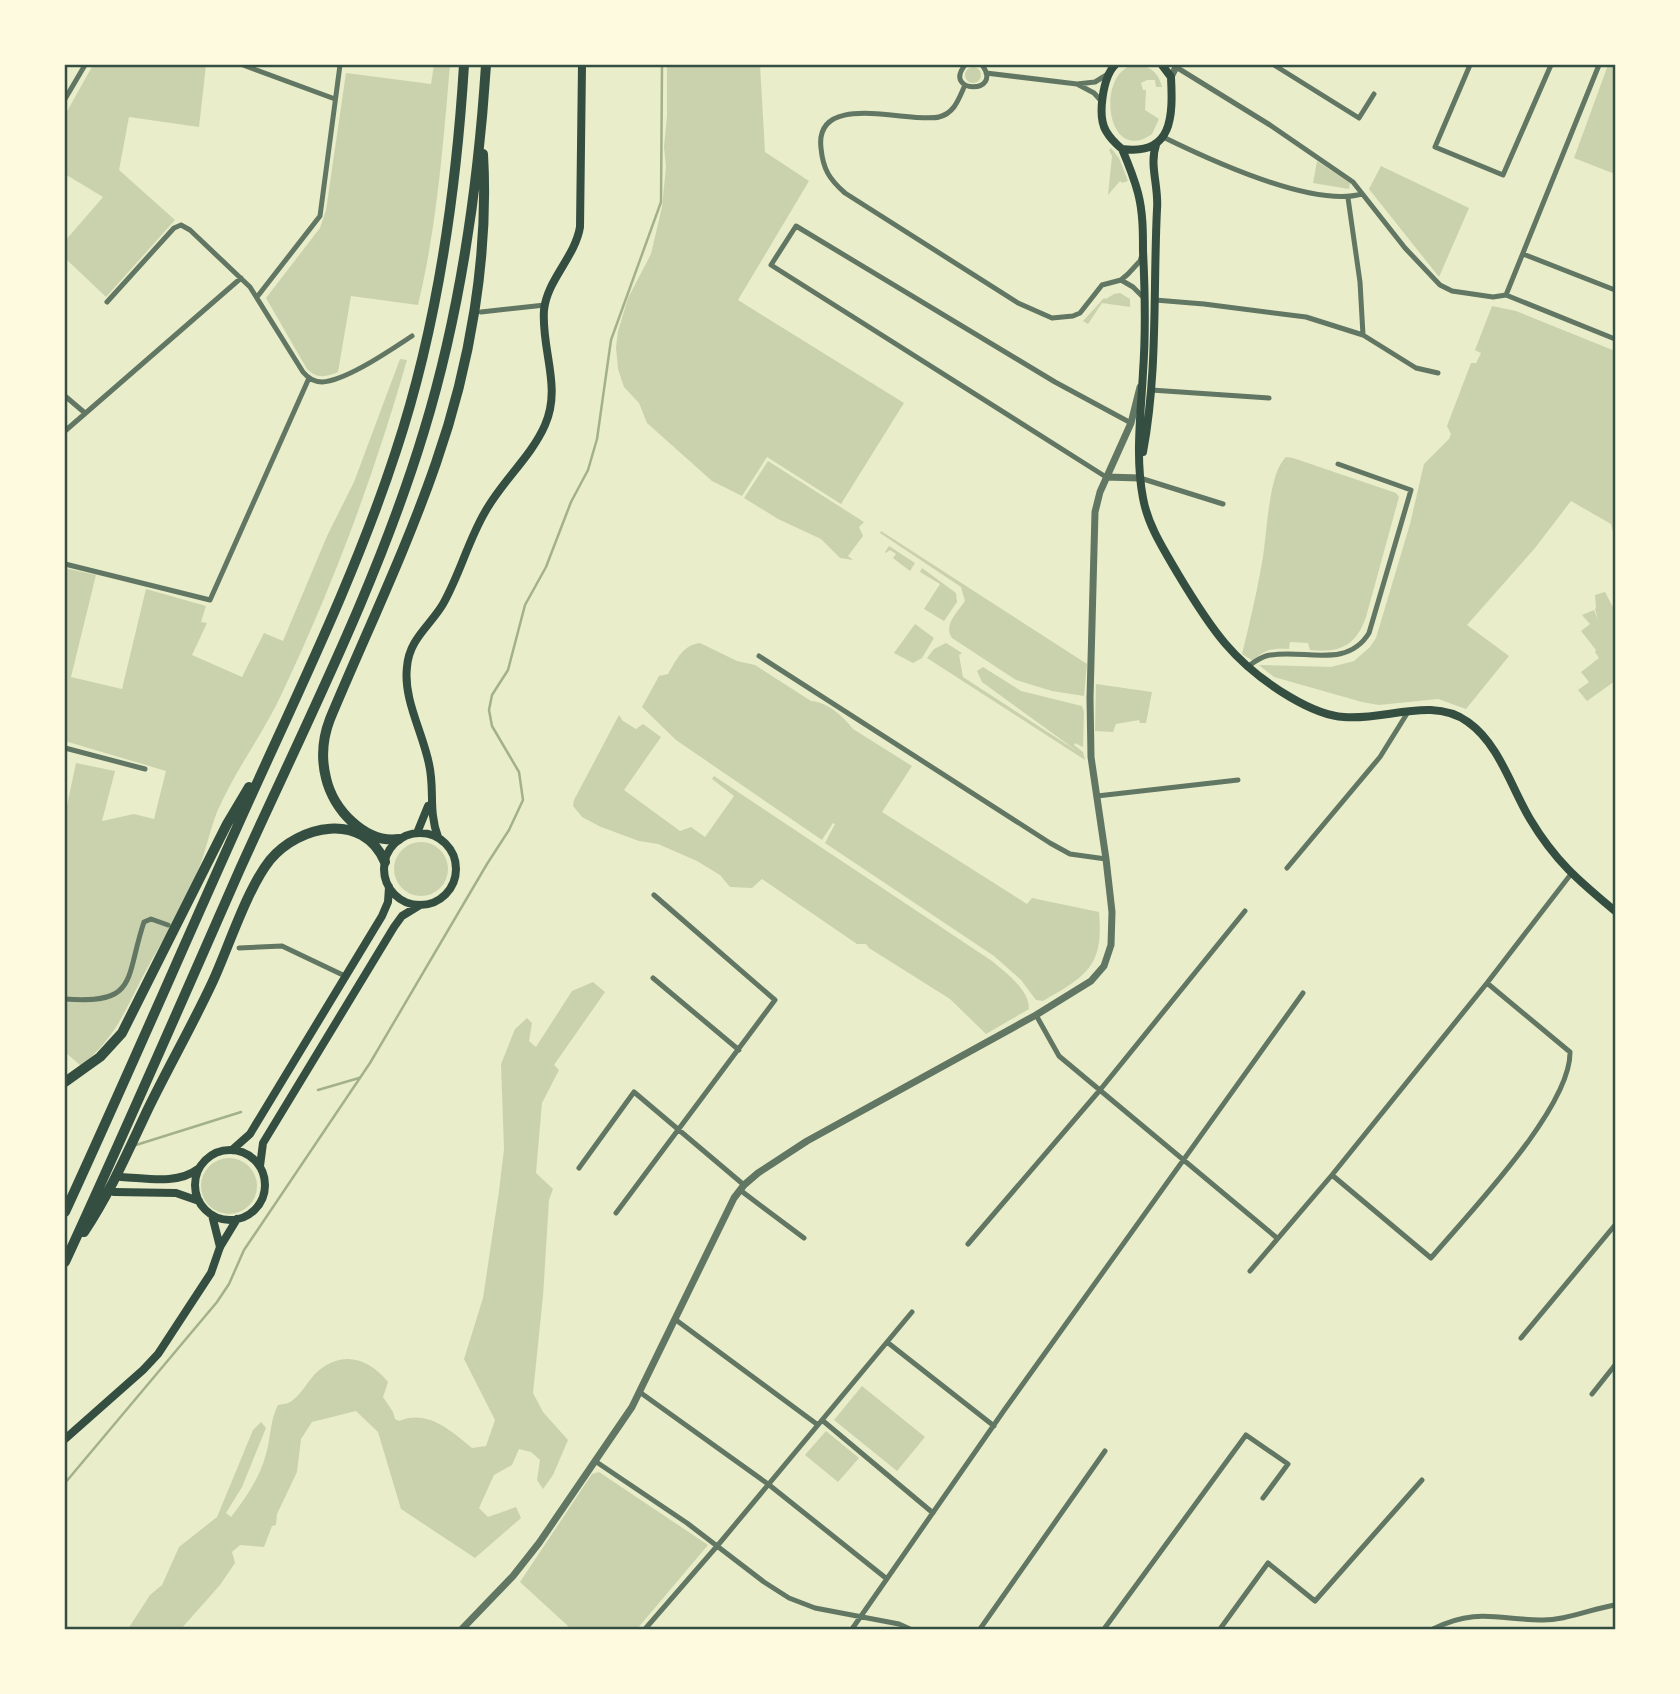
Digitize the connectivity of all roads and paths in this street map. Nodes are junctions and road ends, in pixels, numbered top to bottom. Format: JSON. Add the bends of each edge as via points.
{"nodes":[{"id":1,"x":85,"y":65,"type":"edge"},
{"id":2,"x":245,"y":65,"type":"edge"},
{"id":3,"x":340,"y":65,"type":"edge"},
{"id":4,"x":464,"y":65,"type":"edge"},
{"id":5,"x":486,"y":65,"type":"edge"},
{"id":6,"x":582,"y":65,"type":"edge"},
{"id":7,"x":965,"y":65,"type":"edge"},
{"id":8,"x":982,"y":65,"type":"edge"},
{"id":9,"x":1115,"y":65,"type":"edge"},
{"id":10,"x":1162,"y":65,"type":"edge"},
{"id":11,"x":1274,"y":65,"type":"edge"},
{"id":12,"x":1470,"y":65,"type":"edge"},
{"id":13,"x":1551,"y":65,"type":"edge"},
{"id":14,"x":1599,"y":65,"type":"edge"},
{"id":15,"x":1177,"y":66,"type":"edge"},
{"id":16,"x":986,"y":73,"type":"junction"},
{"id":17,"x":1108,"y":74,"type":"junction"},
{"id":18,"x":1171,"y":77,"type":"junction"},
{"id":19,"x":1077,"y":84,"type":"junction"},
{"id":20,"x":965,"y":85,"type":"junction"},
{"id":21,"x":1374,"y":94,"type":"dead end"},
{"id":22,"x":65,"y":99,"type":"edge"},
{"id":23,"x":335,"y":99,"type":"junction"},
{"id":24,"x":1103,"y":104,"type":"junction"},
{"id":25,"x":481,"y":129,"type":"junction"},
{"id":26,"x":1163,"y":137,"type":"junction"},
{"id":27,"x":1156,"y":145,"type":"junction"},
{"id":28,"x":1122,"y":149,"type":"junction"},
{"id":29,"x":1362,"y":194,"type":"junction"},
{"id":30,"x":1348,"y":198,"type":"junction"},
{"id":31,"x":1143,"y":252,"type":"junction"},
{"id":32,"x":1523,"y":254,"type":"junction"},
{"id":33,"x":242,"y":278,"type":"junction"},
{"id":34,"x":1121,"y":280,"type":"junction"},
{"id":35,"x":1615,"y":290,"type":"edge"},
{"id":36,"x":1506,"y":295,"type":"junction"},
{"id":37,"x":257,"y":296,"type":"junction"},
{"id":38,"x":1151,"y":300,"type":"junction"},
{"id":39,"x":107,"y":302,"type":"dead end"},
{"id":40,"x":545,"y":305,"type":"junction"},
{"id":41,"x":481,"y":312,"type":"dead end"},
{"id":42,"x":412,"y":335,"type":"dead end"},
{"id":43,"x":1363,"y":335,"type":"junction"},
{"id":44,"x":1615,"y":339,"type":"edge"},
{"id":45,"x":1143,"y":370,"type":"junction"},
{"id":46,"x":1438,"y":373,"type":"dead end"},
{"id":47,"x":309,"y":378,"type":"junction"},
{"id":48,"x":1151,"y":390,"type":"junction"},
{"id":49,"x":65,"y":397,"type":"edge"},
{"id":50,"x":1269,"y":398,"type":"dead end"},
{"id":51,"x":85,"y":413,"type":"junction"},
{"id":52,"x":1131,"y":422,"type":"junction"},
{"id":53,"x":65,"y":431,"type":"edge"},
{"id":54,"x":1338,"y":464,"type":"dead end"},
{"id":55,"x":1140,"y":473,"type":"junction"},
{"id":56,"x":1106,"y":477,"type":"junction"},
{"id":57,"x":1223,"y":504,"type":"dead end"},
{"id":58,"x":65,"y":564,"type":"edge"},
{"id":59,"x":759,"y":656,"type":"dead end"},
{"id":60,"x":1247,"y":667,"type":"junction"},
{"id":61,"x":1408,"y":712,"type":"junction"},
{"id":62,"x":278,"y":735,"type":"junction"},
{"id":63,"x":65,"y":748,"type":"edge"},
{"id":64,"x":145,"y":769,"type":"dead end"},
{"id":65,"x":1238,"y":780,"type":"dead end"},
{"id":66,"x":1097,"y":796,"type":"junction"},
{"id":67,"x":430,"y":800,"type":"junction"},
{"id":68,"x":417,"y":833,"type":"junction"},
{"id":69,"x":438,"y":837,"type":"junction"},
{"id":70,"x":399,"y":839,"type":"junction"},
{"id":71,"x":1106,"y":859,"type":"junction"},
{"id":72,"x":385,"y":862,"type":"junction"},
{"id":73,"x":1287,"y":868,"type":"dead end"},
{"id":74,"x":1571,"y":874,"type":"junction"},
{"id":75,"x":389,"y":887,"type":"junction"},
{"id":76,"x":654,"y":895,"type":"dead end"},
{"id":77,"x":420,"y":905,"type":"junction"},
{"id":78,"x":1245,"y":911,"type":"dead end"},
{"id":79,"x":1615,"y":911,"type":"edge"},
{"id":80,"x":171,"y":929,"type":"junction"},
{"id":81,"x":239,"y":948,"type":"dead end"},
{"id":82,"x":345,"y":976,"type":"junction"},
{"id":83,"x":653,"y":978,"type":"dead end"},
{"id":84,"x":1487,"y":983,"type":"junction"},
{"id":85,"x":1303,"y":993,"type":"dead end"},
{"id":86,"x":65,"y":999,"type":"edge"},
{"id":87,"x":1036,"y":1015,"type":"junction"},
{"id":88,"x":738,"y":1050,"type":"junction"},
{"id":89,"x":65,"y":1082,"type":"edge"},
{"id":90,"x":1100,"y":1090,"type":"junction"},
{"id":91,"x":680,"y":1129,"type":"junction"},
{"id":92,"x":232,"y":1150,"type":"junction"},
{"id":93,"x":1184,"y":1160,"type":"junction"},
{"id":94,"x":260,"y":1166,"type":"junction"},
{"id":95,"x":200,"y":1167,"type":"junction"},
{"id":96,"x":579,"y":1168,"type":"dead end"},
{"id":97,"x":1332,"y":1175,"type":"junction"},
{"id":98,"x":121,"y":1177,"type":"dead end"},
{"id":99,"x":742,"y":1187,"type":"junction"},
{"id":100,"x":114,"y":1192,"type":"dead end"},
{"id":101,"x":199,"y":1201,"type":"junction"},
{"id":102,"x":65,"y":1212,"type":"edge"},
{"id":103,"x":616,"y":1213,"type":"dead end"},
{"id":104,"x":212,"y":1215,"type":"junction"},
{"id":105,"x":237,"y":1219,"type":"junction"},
{"id":106,"x":1615,"y":1225,"type":"edge"},
{"id":107,"x":804,"y":1238,"type":"dead end"},
{"id":108,"x":1277,"y":1238,"type":"junction"},
{"id":109,"x":968,"y":1244,"type":"dead end"},
{"id":110,"x":219,"y":1247,"type":"junction"},
{"id":111,"x":65,"y":1262,"type":"edge"},
{"id":112,"x":1250,"y":1271,"type":"dead end"},
{"id":113,"x":912,"y":1312,"type":"dead end"},
{"id":114,"x":676,"y":1320,"type":"junction"},
{"id":115,"x":1521,"y":1338,"type":"dead end"},
{"id":116,"x":887,"y":1342,"type":"junction"},
{"id":117,"x":1615,"y":1365,"type":"edge"},
{"id":118,"x":641,"y":1392,"type":"junction"},
{"id":119,"x":1592,"y":1394,"type":"dead end"},
{"id":120,"x":820,"y":1423,"type":"junction"},
{"id":121,"x":993,"y":1426,"type":"junction"},
{"id":122,"x":65,"y":1439,"type":"edge"},
{"id":123,"x":1105,"y":1451,"type":"dead end"},
{"id":124,"x":595,"y":1461,"type":"junction"},
{"id":125,"x":1422,"y":1480,"type":"dead end"},
{"id":126,"x":768,"y":1484,"type":"junction"},
{"id":127,"x":1263,"y":1498,"type":"dead end"},
{"id":128,"x":933,"y":1513,"type":"junction"},
{"id":129,"x":718,"y":1545,"type":"junction"},
{"id":130,"x":887,"y":1579,"type":"junction"},
{"id":131,"x":1615,"y":1605,"type":"edge"},
{"id":132,"x":861,"y":1616,"type":"junction"},
{"id":133,"x":462,"y":1629,"type":"edge"},
{"id":134,"x":645,"y":1629,"type":"edge"},
{"id":135,"x":852,"y":1629,"type":"edge"},
{"id":136,"x":910,"y":1629,"type":"edge"},
{"id":137,"x":980,"y":1629,"type":"edge"},
{"id":138,"x":1104,"y":1629,"type":"edge"},
{"id":139,"x":1220,"y":1629,"type":"edge"},
{"id":140,"x":1433,"y":1629,"type":"edge"}],
"edges":[{"from":1,"to":22,"type":"street"},
{"from":2,"to":23,"type":"street"},
{"from":3,"to":23,"type":"street"},
{"from":4,"to":62,"type":"highway","via":[[447,232],[412,399],[375,512]]},
{"from":5,"to":25,"type":"highway"},
{"from":6,"to":40,"type":"main road","via":[[580,227]]},
{"from":7,"to":20,"type":"street","via":[[960,73]]},
{"from":8,"to":16,"type":"street"},
{"from":9,"to":17,"type":"main road"},
{"from":10,"to":18,"type":"main road"},
{"from":11,"to":21,"type":"street","via":[[1359,118]]},
{"from":12,"to":13,"type":"street","via":[[1435,147],[1503,175]]},
{"from":14,"to":32,"type":"street"},
{"from":15,"to":18,"type":"street"},
{"from":15,"to":29,"type":"street","via":[[1347,177]]},
{"from":16,"to":19,"type":"street"},
{"from":16,"to":20,"type":"street","via":[[981,85]]},
{"from":17,"to":19,"type":"street","via":[[1095,82]]},
{"from":17,"to":24,"type":"main road"},
{"from":18,"to":26,"type":"main road","via":[[1169,124]]},
{"from":19,"to":24,"type":"street"},
{"from":20,"to":34,"type":"street","via":[[954,108],[941,117],[872,112],[835,117],[820,141],[823,166],[831,181],[1042,315],[1052,318],[1080,313],[1102,285]]},
{"from":23,"to":37,"type":"street","via":[[320,216]]},
{"from":24,"to":28,"type":"main road","via":[[1105,131]]},
{"from":25,"to":70,"type":"highway","via":[[484,186],[479,263],[448,423],[414,523],[324,738],[326,776],[341,807],[371,835]]},
{"from":25,"to":111,"type":"highway","via":[[469,232],[451,327],[411,472],[368,585]]},
{"from":26,"to":27,"type":"main road"},
{"from":26,"to":30,"type":"street","via":[[1273,183]]},
{"from":27,"to":28,"type":"main road"},
{"from":27,"to":38,"type":"main road","via":[[1153,159],[1158,192]]},
{"from":28,"to":31,"type":"main road","via":[[1139,194]]},
{"from":29,"to":30,"type":"street"},
{"from":29,"to":36,"type":"street","via":[[1440,285],[1452,291]]},
{"from":30,"to":43,"type":"street"},
{"from":31,"to":34,"type":"street"},
{"from":31,"to":38,"type":"main road"},
{"from":32,"to":35,"type":"street"},
{"from":32,"to":36,"type":"street"},
{"from":33,"to":37,"type":"street"},
{"from":33,"to":39,"type":"street","via":[[179,225]]},
{"from":33,"to":51,"type":"street"},
{"from":34,"to":38,"type":"street"},
{"from":36,"to":44,"type":"street"},
{"from":37,"to":47,"type":"street"},
{"from":38,"to":43,"type":"street","via":[[1297,316]]},
{"from":38,"to":45,"type":"main road"},
{"from":38,"to":48,"type":"main road"},
{"from":40,"to":41,"type":"street"},
{"from":40,"to":67,"type":"main road","via":[[552,380],[549,415],[537,440],[484,513],[448,594],[417,636],[408,659],[410,696],[430,769]]},
{"from":42,"to":47,"type":"street","via":[[332,380]]},
{"from":43,"to":46,"type":"street","via":[[1416,368]]},
{"from":45,"to":52,"type":"street"},
{"from":45,"to":55,"type":"main road"},
{"from":47,"to":58,"type":"street","via":[[210,600]]},
{"from":48,"to":50,"type":"street"},
{"from":48,"to":55,"type":"main road"},
{"from":49,"to":51,"type":"street"},
{"from":51,"to":53,"type":"street"},
{"from":52,"to":56,"type":"street"},
{"from":52,"to":56,"type":"street","via":[[1055,382],[796,226],[771,265]]},
{"from":54,"to":60,"type":"street","via":[[1411,490],[1369,633],[1346,652],[1269,655]]},
{"from":55,"to":56,"type":"street"},
{"from":55,"to":57,"type":"street"},
{"from":55,"to":60,"type":"main road","via":[[1154,533],[1212,629]]},
{"from":56,"to":66,"type":"street","via":[[1095,512],[1093,550],[1090,698]]},
{"from":59,"to":71,"type":"street","via":[[1050,843],[1070,854]]},
{"from":60,"to":61,"type":"main road","via":[[1326,714],[1359,718]]},
{"from":61,"to":73,"type":"street","via":[[1380,757]]},
{"from":61,"to":74,"type":"main road","via":[[1450,713],[1478,730],[1554,856]]},
{"from":62,"to":80,"type":"highway","via":[[227,824],[183,915]]},
{"from":62,"to":102,"type":"highway"},
{"from":63,"to":64,"type":"street"},
{"from":65,"to":66,"type":"street"},
{"from":66,"to":71,"type":"street"},
{"from":67,"to":68,"type":"main road"},
{"from":67,"to":69,"type":"main road"},
{"from":68,"to":69,"type":"main road"},
{"from":68,"to":70,"type":"main road"},
{"from":69,"to":77,"type":"main road","via":[[453,855],[455,878],[442,897]]},
{"from":70,"to":72,"type":"main road"},
{"from":71,"to":87,"type":"street","via":[[1112,932],[1108,960],[1091,981]]},
{"from":72,"to":75,"type":"main road"},
{"from":72,"to":111,"type":"highway","via":[[372,842],[350,830],[323,829],[276,853],[262,872],[106,1197]]},
{"from":74,"to":79,"type":"main road"},
{"from":74,"to":84,"type":"street"},
{"from":75,"to":77,"type":"main road","via":[[402,900]]},
{"from":75,"to":82,"type":"main road","via":[[386,911]]},
{"from":76,"to":88,"type":"street","via":[[775,1000]]},
{"from":77,"to":94,"type":"main road","via":[[400,919],[387,938],[263,1143]]},
{"from":78,"to":90,"type":"street"},
{"from":80,"to":86,"type":"street","via":[[151,919],[144,922],[129,977],[118,992],[96,1000]]},
{"from":80,"to":89,"type":"highway","via":[[118,1038],[95,1062]]},
{"from":81,"to":82,"type":"street","via":[[282,946]]},
{"from":82,"to":92,"type":"main road","via":[[250,1134]]},
{"from":83,"to":88,"type":"street"},
{"from":84,"to":97,"type":"street"},
{"from":84,"to":97,"type":"street","via":[[1570,1052],[1557,1096],[1537,1131],[1431,1258]]},
{"from":85,"to":93,"type":"street"},
{"from":87,"to":90,"type":"street","via":[[1059,1056]]},
{"from":87,"to":99,"type":"street","via":[[807,1140]]},
{"from":88,"to":91,"type":"street"},
{"from":90,"to":93,"type":"street"},
{"from":90,"to":109,"type":"street"},
{"from":91,"to":96,"type":"street","via":[[634,1092]]},
{"from":91,"to":99,"type":"street"},
{"from":91,"to":103,"type":"street"},
{"from":92,"to":94,"type":"main road","via":[[248,1155]]},
{"from":92,"to":95,"type":"main road","via":[[214,1154]]},
{"from":93,"to":108,"type":"street"},
{"from":93,"to":121,"type":"street"},
{"from":94,"to":105,"type":"main road","via":[[264,1196],[253,1211]]},
{"from":95,"to":98,"type":"main road","via":[[176,1178]]},
{"from":95,"to":101,"type":"main road","via":[[195,1184]]},
{"from":97,"to":108,"type":"street"},
{"from":99,"to":107,"type":"street"},
{"from":99,"to":114,"type":"street"},
{"from":100,"to":101,"type":"main road","via":[[176,1193]]},
{"from":101,"to":104,"type":"main road"},
{"from":104,"to":105,"type":"main road"},
{"from":104,"to":110,"type":"main road"},
{"from":105,"to":110,"type":"main road"},
{"from":106,"to":115,"type":"street"},
{"from":108,"to":112,"type":"street"},
{"from":110,"to":122,"type":"main road","via":[[211,1273],[158,1354]]},
{"from":113,"to":116,"type":"street"},
{"from":114,"to":118,"type":"street"},
{"from":114,"to":120,"type":"street"},
{"from":116,"to":120,"type":"street"},
{"from":116,"to":121,"type":"street"},
{"from":117,"to":119,"type":"street"},
{"from":118,"to":124,"type":"street"},
{"from":118,"to":126,"type":"street"},
{"from":120,"to":126,"type":"street"},
{"from":120,"to":128,"type":"street"},
{"from":121,"to":128,"type":"street"},
{"from":123,"to":137,"type":"street"},
{"from":124,"to":129,"type":"street"},
{"from":124,"to":133,"type":"street","via":[[513,1576]]},
{"from":125,"to":139,"type":"street","via":[[1315,1601],[1268,1563]]},
{"from":126,"to":129,"type":"street"},
{"from":126,"to":130,"type":"street"},
{"from":127,"to":138,"type":"street","via":[[1288,1464],[1246,1435]]},
{"from":128,"to":130,"type":"street"},
{"from":129,"to":132,"type":"street","via":[[789,1598]]},
{"from":129,"to":134,"type":"street"},
{"from":130,"to":132,"type":"street"},
{"from":131,"to":140,"type":"street","via":[[1542,1620],[1476,1616]]},
{"from":132,"to":135,"type":"street"},
{"from":132,"to":136,"type":"street"}]}
